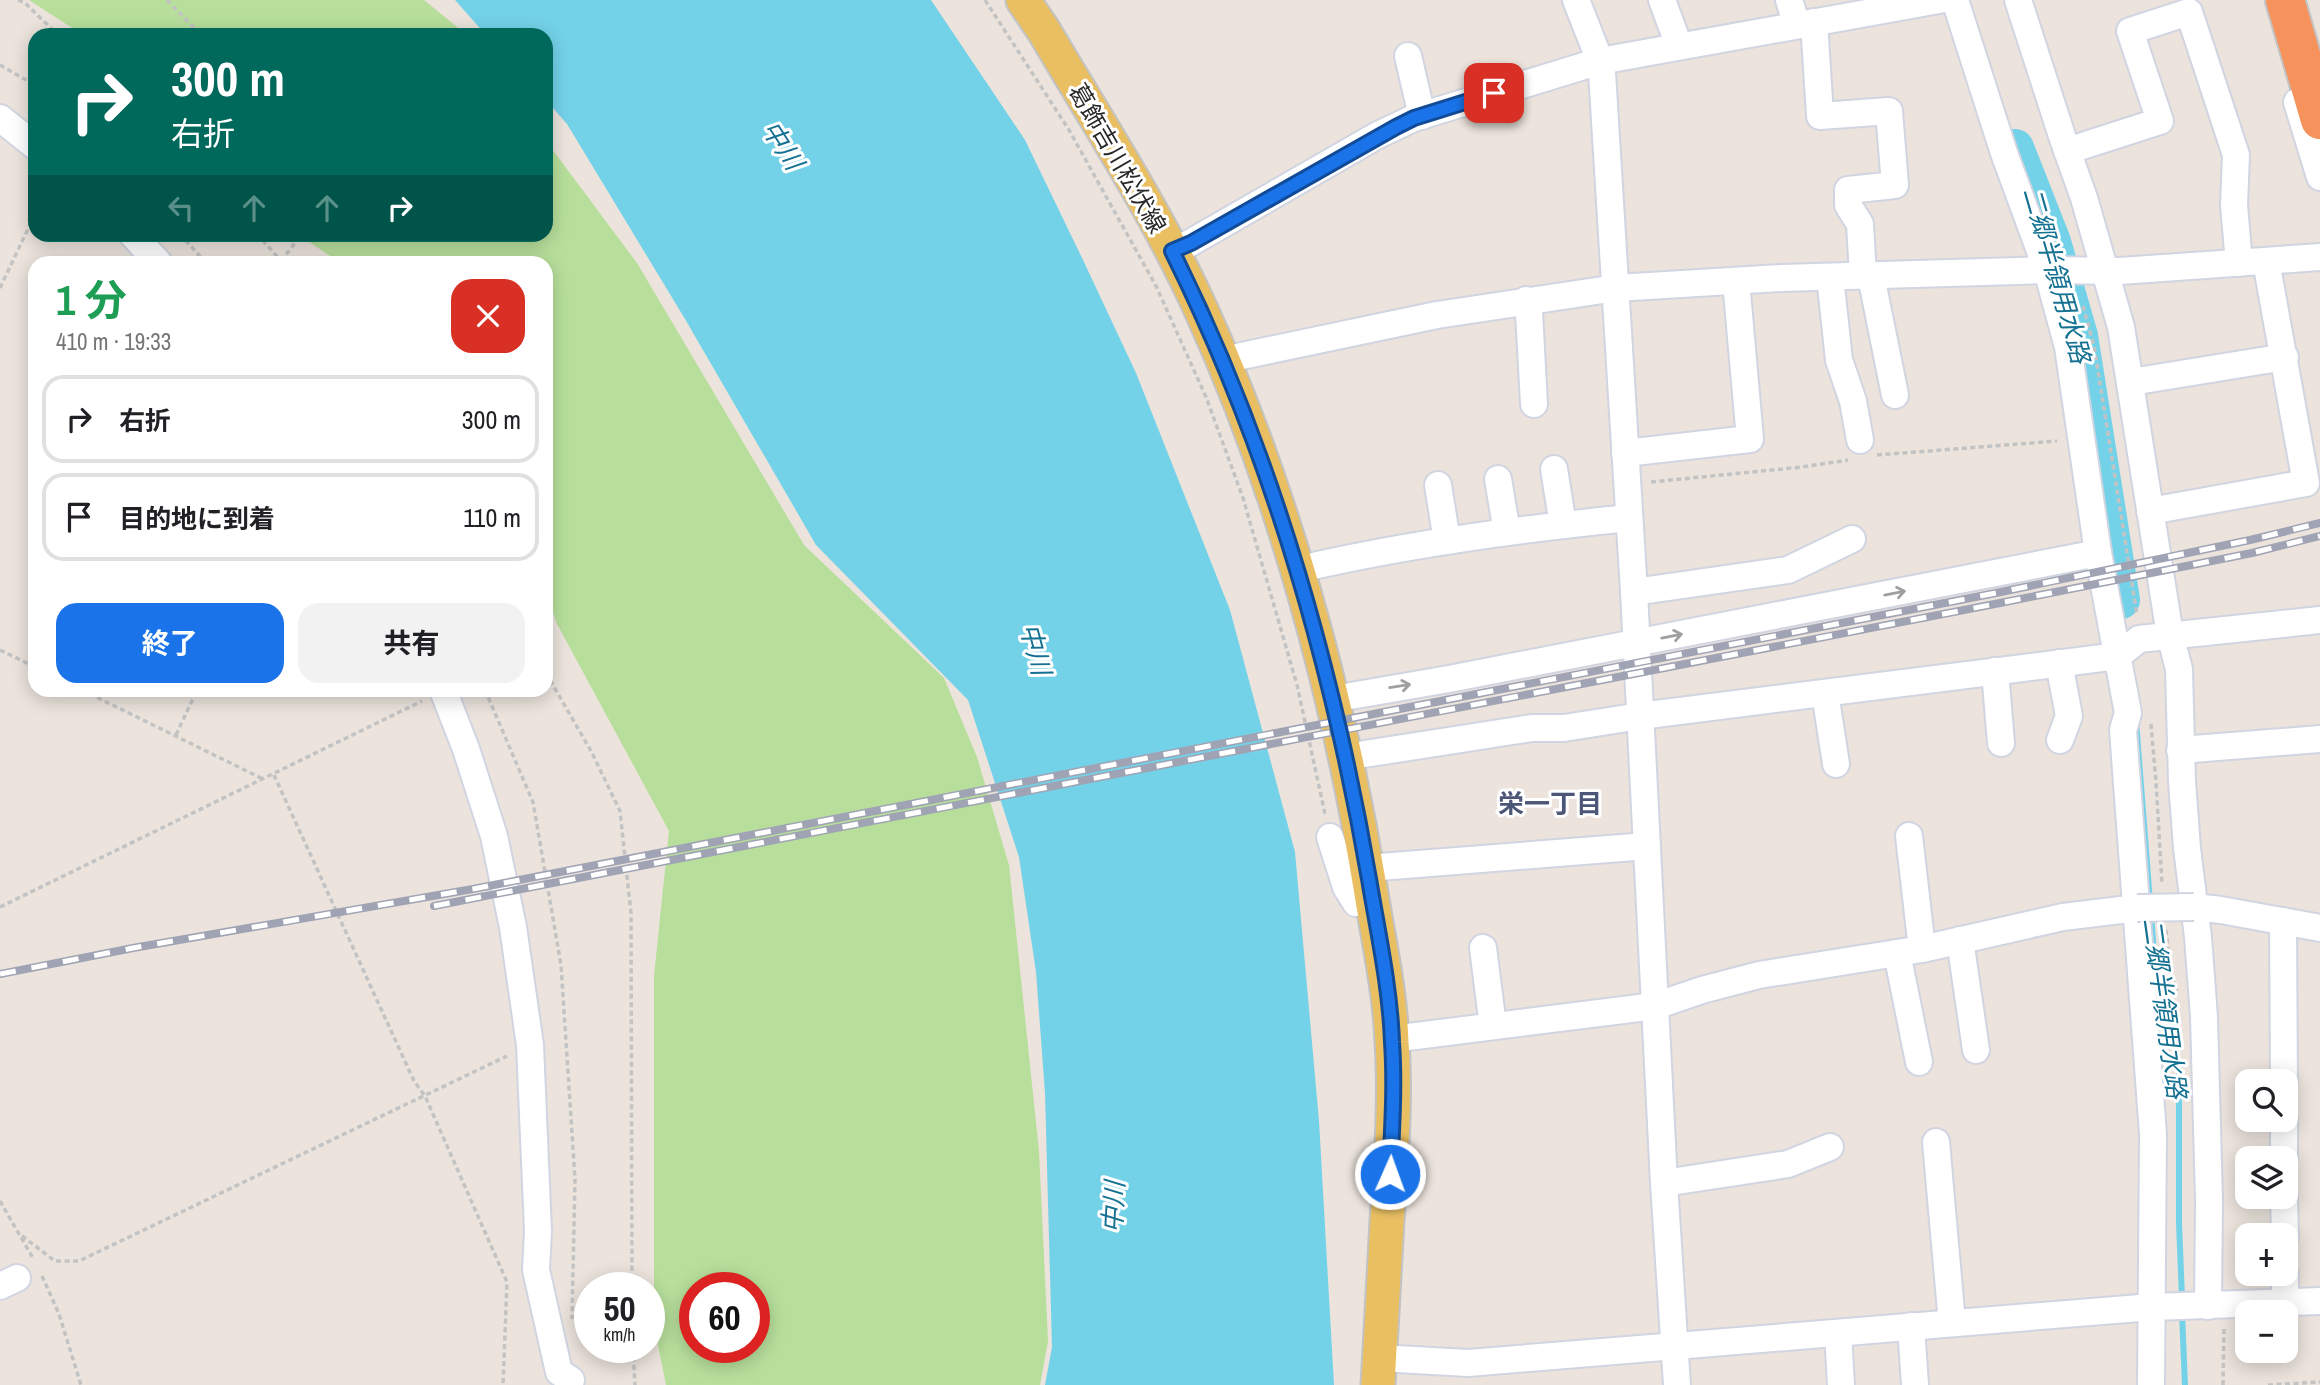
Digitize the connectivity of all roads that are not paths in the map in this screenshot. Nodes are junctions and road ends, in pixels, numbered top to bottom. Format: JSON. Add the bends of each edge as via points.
{"nodes":[{"id":1,"x":1023,"y":0,"type":"edge"},
{"id":2,"x":1576,"y":0,"type":"edge"},
{"id":3,"x":1662,"y":0,"type":"edge"},
{"id":4,"x":1789,"y":0,"type":"edge"},
{"id":5,"x":1939,"y":0,"type":"edge"},
{"id":6,"x":1955,"y":0,"type":"edge"},
{"id":7,"x":2018,"y":0,"type":"edge"},
{"id":8,"x":2266,"y":0,"type":"edge"},
{"id":9,"x":2285,"y":0,"type":"edge"},
{"id":10,"x":1819,"y":17,"type":"edge"},
{"id":11,"x":1679,"y":46,"type":"junction"},
{"id":12,"x":1408,"y":56,"type":"dead end"},
{"id":13,"x":1600,"y":61,"type":"junction"},
{"id":14,"x":1422,"y":116,"type":"junction"},
{"id":15,"x":0,"y":118,"type":"edge"},
{"id":16,"x":2320,"y":120,"type":"edge"},
{"id":17,"x":28,"y":140,"type":"edge"},
{"id":18,"x":2067,"y":152,"type":"junction"},
{"id":19,"x":2320,"y":177,"type":"edge"},
{"id":20,"x":139,"y":242,"type":"edge"},
{"id":21,"x":1172,"y":251,"type":"junction"},
{"id":22,"x":152,"y":256,"type":"edge"},
{"id":23,"x":2320,"y":257,"type":"edge"},
{"id":24,"x":2266,"y":261,"type":"junction"},
{"id":25,"x":2239,"y":263,"type":"junction"},
{"id":26,"x":2048,"y":270,"type":"junction"},
{"id":27,"x":2098,"y":270,"type":"junction"},
{"id":28,"x":1867,"y":276,"type":"junction"},
{"id":29,"x":1830,"y":277,"type":"junction"},
{"id":30,"x":1737,"y":281,"type":"junction"},
{"id":31,"x":1616,"y":288,"type":"junction"},
{"id":32,"x":1526,"y":300,"type":"junction"},
{"id":33,"x":2285,"y":357,"type":"junction"},
{"id":34,"x":1224,"y":363,"type":"junction"},
{"id":35,"x":2131,"y":382,"type":"junction"},
{"id":36,"x":1895,"y":395,"type":"dead end"},
{"id":37,"x":1534,"y":404,"type":"dead end"},
{"id":38,"x":1860,"y":440,"type":"dead end"},
{"id":39,"x":1625,"y":453,"type":"junction"},
{"id":40,"x":1554,"y":469,"type":"dead end"},
{"id":41,"x":1498,"y":479,"type":"dead end"},
{"id":42,"x":1438,"y":485,"type":"dead end"},
{"id":43,"x":2150,"y":511,"type":"junction"},
{"id":44,"x":1629,"y":518,"type":"junction"},
{"id":45,"x":1563,"y":525,"type":"junction"},
{"id":46,"x":1507,"y":532,"type":"junction"},
{"id":47,"x":1852,"y":539,"type":"dead end"},
{"id":48,"x":1447,"y":541,"type":"junction"},
{"id":49,"x":2098,"y":553,"type":"junction"},
{"id":50,"x":1296,"y":570,"type":"junction"},
{"id":51,"x":1634,"y":592,"type":"junction"},
{"id":52,"x":2320,"y":622,"type":"edge"},
{"id":53,"x":2170,"y":635,"type":"junction"},
{"id":54,"x":1637,"y":643,"type":"junction"},
{"id":55,"x":2118,"y":656,"type":"junction"},
{"id":56,"x":2059,"y":663,"type":"junction"},
{"id":57,"x":1995,"y":671,"type":"junction"},
{"id":58,"x":1825,"y":693,"type":"junction"},
{"id":59,"x":446,"y":697,"type":"edge"},
{"id":60,"x":1333,"y":699,"type":"junction"},
{"id":61,"x":1640,"y":716,"type":"junction"},
{"id":62,"x":2320,"y":739,"type":"edge"},
{"id":63,"x":2060,"y":740,"type":"dead end"},
{"id":64,"x":2001,"y":743,"type":"dead end"},
{"id":65,"x":2180,"y":750,"type":"junction"},
{"id":66,"x":1345,"y":757,"type":"junction"},
{"id":67,"x":1836,"y":764,"type":"dead end"},
{"id":68,"x":1909,"y":836,"type":"dead end"},
{"id":69,"x":1330,"y":837,"type":"road end"},
{"id":70,"x":1647,"y":846,"type":"junction"},
{"id":71,"x":1370,"y":884,"type":"junction"},
{"id":72,"x":2194,"y":907,"type":"junction"},
{"id":73,"x":2137,"y":908,"type":"junction"},
{"id":74,"x":2283,"y":921,"type":"junction"},
{"id":75,"x":2320,"y":928,"type":"edge"},
{"id":76,"x":1960,"y":940,"type":"junction"},
{"id":77,"x":1483,"y":948,"type":"dead end"},
{"id":78,"x":1910,"y":951,"type":"junction"},
{"id":79,"x":1655,"y":1006,"type":"junction"},
{"id":80,"x":1493,"y":1026,"type":"junction"},
{"id":81,"x":1392,"y":1039,"type":"junction"},
{"id":82,"x":1976,"y":1050,"type":"dead end"},
{"id":83,"x":1919,"y":1062,"type":"dead end"},
{"id":84,"x":2284,"y":1069,"type":"edge"},
{"id":85,"x":1936,"y":1142,"type":"dead end"},
{"id":86,"x":1829,"y":1147,"type":"dead end"},
{"id":87,"x":1664,"y":1183,"type":"junction"},
{"id":88,"x":2320,"y":1301,"type":"edge"},
{"id":89,"x":2298,"y":1302,"type":"edge"},
{"id":90,"x":2235,"y":1305,"type":"edge"},
{"id":91,"x":2211,"y":1306,"type":"junction"},
{"id":92,"x":2156,"y":1307,"type":"junction"},
{"id":93,"x":1952,"y":1323,"type":"junction"},
{"id":94,"x":1911,"y":1326,"type":"junction"},
{"id":95,"x":1839,"y":1333,"type":"junction"},
{"id":96,"x":1674,"y":1347,"type":"junction"},
{"id":97,"x":1379,"y":1371,"type":"edge"},
{"id":98,"x":571,"y":1380,"type":"dead end"},
{"id":99,"x":1676,"y":1385,"type":"edge"},
{"id":100,"x":1841,"y":1385,"type":"edge"},
{"id":101,"x":1915,"y":1385,"type":"edge"},
{"id":102,"x":2151,"y":1385,"type":"edge"}],
"edges":[{"from":1,"to":21,"type":"main road","name":"葛飾吉川松伏線"},
{"from":2,"to":13,"type":"street"},
{"from":3,"to":11,"type":"street"},
{"from":4,"to":10,"type":"street"},
{"from":5,"to":10,"type":"street"},
{"from":6,"to":26,"type":"street"},
{"from":7,"to":18,"type":"street"},
{"from":8,"to":19,"type":"street"},
{"from":9,"to":16,"type":"highway"},
{"from":10,"to":11,"type":"street"},
{"from":10,"to":28,"type":"street","via":[[1820,116],[1889,111],[1895,185],[1848,190],[1848,205],[1860,224]]},
{"from":11,"to":13,"type":"street"},
{"from":12,"to":14,"type":"street"},
{"from":13,"to":14,"type":"street"},
{"from":13,"to":31,"type":"street"},
{"from":14,"to":21,"type":"street","via":[[1378,135]]},
{"from":15,"to":17,"type":"street"},
{"from":18,"to":25,"type":"street","via":[[2160,121],[2130,31],[2189,12],[2236,155]]},
{"from":18,"to":27,"type":"street","via":[[2084,198]]},
{"from":20,"to":22,"type":"street"},
{"from":21,"to":34,"type":"main road","name":"葛飾吉川松伏線"},
{"from":23,"to":24,"type":"street"},
{"from":24,"to":25,"type":"street"},
{"from":24,"to":33,"type":"street"},
{"from":25,"to":27,"type":"street"},
{"from":26,"to":27,"type":"street"},
{"from":26,"to":28,"type":"street"},
{"from":26,"to":49,"type":"street","via":[[2068,347]]},
{"from":27,"to":35,"type":"street","via":[[2121,327]]},
{"from":28,"to":29,"type":"street"},
{"from":28,"to":36,"type":"street"},
{"from":29,"to":30,"type":"street"},
{"from":29,"to":38,"type":"street","via":[[1839,360]]},
{"from":30,"to":31,"type":"street"},
{"from":30,"to":39,"type":"street","via":[[1750,439]]},
{"from":31,"to":32,"type":"street"},
{"from":31,"to":39,"type":"street"},
{"from":32,"to":34,"type":"street","via":[[1366,328]]},
{"from":32,"to":37,"type":"street"},
{"from":33,"to":35,"type":"street"},
{"from":33,"to":43,"type":"street","via":[[2306,483]]},
{"from":34,"to":50,"type":"main road","name":"葛飾吉川松伏線"},
{"from":35,"to":43,"type":"street"},
{"from":39,"to":44,"type":"street"},
{"from":40,"to":45,"type":"street"},
{"from":41,"to":46,"type":"street"},
{"from":42,"to":48,"type":"street"},
{"from":43,"to":53,"type":"street"},
{"from":44,"to":45,"type":"street"},
{"from":44,"to":51,"type":"street"},
{"from":45,"to":46,"type":"street"},
{"from":46,"to":48,"type":"street"},
{"from":47,"to":51,"type":"street","via":[[1788,570]]},
{"from":48,"to":50,"type":"street"},
{"from":54,"to":49,"type":"street","one_way":true},
{"from":49,"to":55,"type":"street"},
{"from":50,"to":60,"type":"main road","name":"葛飾吉川松伏線"},
{"from":51,"to":54,"type":"street"},
{"from":52,"to":53,"type":"street"},
{"from":53,"to":55,"type":"street","via":[[2139,639]]},
{"from":53,"to":65,"type":"street","via":[[2179,669]]},
{"from":60,"to":54,"type":"street","one_way":true},
{"from":54,"to":61,"type":"street"},
{"from":55,"to":56,"type":"street"},
{"from":55,"to":73,"type":"street","via":[[2128,713],[2123,730]]},
{"from":56,"to":57,"type":"street"},
{"from":56,"to":63,"type":"street","via":[[2069,716]]},
{"from":57,"to":58,"type":"street"},
{"from":57,"to":64,"type":"street"},
{"from":58,"to":61,"type":"street"},
{"from":58,"to":67,"type":"street"},
{"from":59,"to":98,"type":"street","via":[[494,836],[513,927],[530,1045],[536,1270],[559,1372]]},
{"from":60,"to":66,"type":"main road","name":"葛飾吉川松伏線"},
{"from":61,"to":66,"type":"street"},
{"from":61,"to":70,"type":"street"},
{"from":62,"to":65,"type":"street"},
{"from":65,"to":72,"type":"street"},
{"from":66,"to":71,"type":"main road","name":"葛飾吉川松伏線"},
{"from":68,"to":78,"type":"street"},
{"from":69,"to":71,"type":"street","via":[[1356,903]]},
{"from":70,"to":71,"type":"street"},
{"from":70,"to":79,"type":"street"},
{"from":71,"to":81,"type":"main road","name":"葛飾吉川松伏線"},
{"from":72,"to":73,"type":"street","bridge":true},
{"from":72,"to":74,"type":"street"},
{"from":72,"to":91,"type":"street","via":[[2204,1017]]},
{"from":73,"to":76,"type":"street","via":[[2063,917]]},
{"from":73,"to":92,"type":"street","via":[[2153,1135]]},
{"from":74,"to":75,"type":"street"},
{"from":74,"to":84,"type":"street"},
{"from":76,"to":78,"type":"street"},
{"from":76,"to":82,"type":"street"},
{"from":77,"to":80,"type":"street"},
{"from":78,"to":79,"type":"street","via":[[1759,975]]},
{"from":78,"to":83,"type":"street"},
{"from":79,"to":80,"type":"street"},
{"from":79,"to":87,"type":"street"},
{"from":80,"to":81,"type":"street"},
{"from":81,"to":97,"type":"main road","name":"葛飾吉川松伏線"},
{"from":85,"to":93,"type":"street"},
{"from":86,"to":87,"type":"street","via":[[1788,1164]]},
{"from":87,"to":96,"type":"street"},
{"from":88,"to":89,"type":"street"},
{"from":90,"to":91,"type":"street"},
{"from":91,"to":92,"type":"street"},
{"from":92,"to":93,"type":"street"},
{"from":92,"to":102,"type":"street"},
{"from":93,"to":94,"type":"street"},
{"from":94,"to":95,"type":"street"},
{"from":94,"to":101,"type":"street"},
{"from":95,"to":96,"type":"street"},
{"from":95,"to":100,"type":"street"},
{"from":96,"to":97,"type":"street"},
{"from":96,"to":99,"type":"street"}]}
